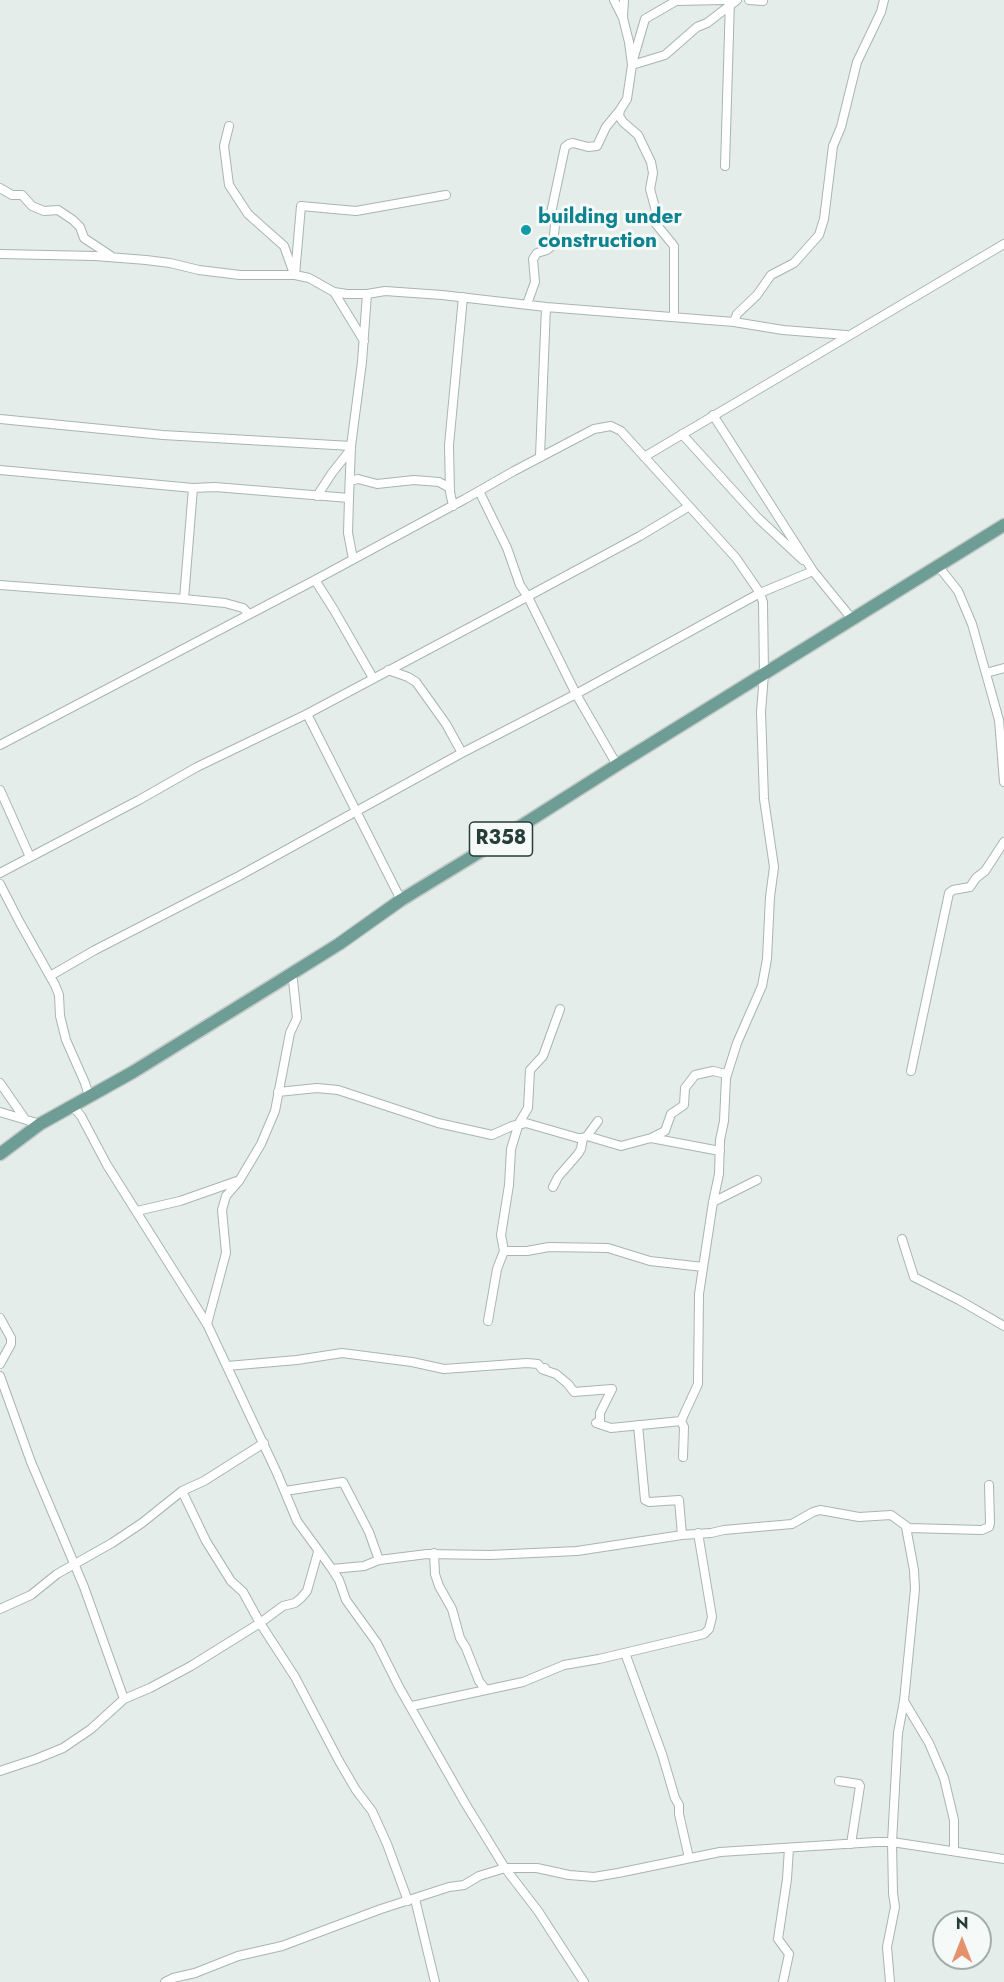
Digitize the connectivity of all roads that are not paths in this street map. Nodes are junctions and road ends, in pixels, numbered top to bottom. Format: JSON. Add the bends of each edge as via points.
{"nodes":[{"id":1,"x":614,"y":0,"type":"edge"},
{"id":2,"x":624,"y":0,"type":"edge"},
{"id":3,"x":749,"y":0,"type":"edge"},
{"id":4,"x":884,"y":0,"type":"edge"},
{"id":5,"x":731,"y":1,"type":"edge"},
{"id":6,"x":763,"y":1,"type":"edge"},
{"id":7,"x":622,"y":18,"type":"junction"},
{"id":8,"x":632,"y":65,"type":"junction"},
{"id":9,"x":620,"y":110,"type":"junction"},
{"id":10,"x":229,"y":126,"type":"dead end"},
{"id":11,"x":725,"y":166,"type":"dead end"},
{"id":12,"x":0,"y":188,"type":"edge"},
{"id":13,"x":446,"y":195,"type":"dead end"},
{"id":14,"x":1004,"y":244,"type":"edge"},
{"id":15,"x":0,"y":254,"type":"edge"},
{"id":16,"x":115,"y":258,"type":"junction"},
{"id":17,"x":295,"y":275,"type":"junction"},
{"id":18,"x":334,"y":292,"type":"junction"},
{"id":19,"x":367,"y":294,"type":"junction"},
{"id":20,"x":463,"y":297,"type":"junction"},
{"id":21,"x":527,"y":304,"type":"junction"},
{"id":22,"x":546,"y":307,"type":"junction"},
{"id":23,"x":674,"y":317,"type":"junction"},
{"id":24,"x":734,"y":322,"type":"junction"},
{"id":25,"x":846,"y":335,"type":"junction"},
{"id":26,"x":364,"y":341,"type":"junction"},
{"id":27,"x":713,"y":415,"type":"junction"},
{"id":28,"x":0,"y":419,"type":"edge"},
{"id":29,"x":682,"y":434,"type":"junction"},
{"id":30,"x":351,"y":447,"type":"junction"},
{"id":31,"x":540,"y":456,"type":"junction"},
{"id":32,"x":644,"y":457,"type":"junction"},
{"id":33,"x":0,"y":470,"type":"edge"},
{"id":34,"x":350,"y":481,"type":"junction"},
{"id":35,"x":193,"y":488,"type":"junction"},
{"id":36,"x":450,"y":488,"type":"junction"},
{"id":37,"x":479,"y":491,"type":"junction"},
{"id":38,"x":317,"y":496,"type":"junction"},
{"id":39,"x":348,"y":498,"type":"junction"},
{"id":40,"x":453,"y":506,"type":"junction"},
{"id":41,"x":688,"y":507,"type":"junction"},
{"id":42,"x":1004,"y":525,"type":"edge"},
{"id":43,"x":353,"y":559,"type":"junction"},
{"id":44,"x":939,"y":567,"type":"junction"},
{"id":45,"x":813,"y":571,"type":"junction"},
{"id":46,"x":315,"y":580,"type":"junction"},
{"id":47,"x":0,"y":585,"type":"edge"},
{"id":48,"x":760,"y":593,"type":"junction"},
{"id":49,"x":528,"y":597,"type":"junction"},
{"id":50,"x":184,"y":598,"type":"junction"},
{"id":51,"x":249,"y":614,"type":"junction"},
{"id":52,"x":852,"y":619,"type":"junction"},
{"id":53,"x":1004,"y":668,"type":"edge"},
{"id":54,"x":388,"y":670,"type":"junction"},
{"id":55,"x":987,"y":673,"type":"junction"},
{"id":56,"x":764,"y":674,"type":"junction"},
{"id":57,"x":373,"y":678,"type":"junction"},
{"id":58,"x":576,"y":694,"type":"junction"},
{"id":59,"x":307,"y":714,"type":"junction"},
{"id":60,"x":0,"y":745,"type":"edge"},
{"id":61,"x":462,"y":753,"type":"junction"},
{"id":62,"x":617,"y":765,"type":"junction"},
{"id":63,"x":1004,"y":782,"type":"edge"},
{"id":64,"x":0,"y":790,"type":"edge"},
{"id":65,"x":356,"y":811,"type":"junction"},
{"id":66,"x":1004,"y":842,"type":"edge"},
{"id":67,"x":30,"y":857,"type":"junction"},
{"id":68,"x":0,"y":873,"type":"edge"},
{"id":69,"x":0,"y":884,"type":"edge"},
{"id":70,"x":401,"y":900,"type":"junction"},
{"id":71,"x":290,"y":975,"type":"junction"},
{"id":72,"x":50,"y":976,"type":"junction"},
{"id":73,"x":560,"y":1009,"type":"dead end"},
{"id":74,"x":911,"y":1071,"type":"dead end"},
{"id":75,"x":726,"y":1074,"type":"junction"},
{"id":76,"x":0,"y":1083,"type":"edge"},
{"id":77,"x":278,"y":1092,"type":"junction"},
{"id":78,"x":89,"y":1096,"type":"junction"},
{"id":79,"x":72,"y":1106,"type":"junction"},
{"id":80,"x":0,"y":1112,"type":"edge"},
{"id":81,"x":25,"y":1119,"type":"junction"},
{"id":82,"x":598,"y":1121,"type":"dead end"},
{"id":83,"x":519,"y":1123,"type":"junction"},
{"id":84,"x":40,"y":1124,"type":"junction"},
{"id":85,"x":585,"y":1137,"type":"junction"},
{"id":86,"x":651,"y":1138,"type":"junction"},
{"id":87,"x":720,"y":1151,"type":"junction"},
{"id":88,"x":0,"y":1154,"type":"edge"},
{"id":89,"x":757,"y":1180,"type":"dead end"},
{"id":90,"x":239,"y":1181,"type":"junction"},
{"id":91,"x":553,"y":1187,"type":"dead end"},
{"id":92,"x":713,"y":1202,"type":"junction"},
{"id":93,"x":137,"y":1211,"type":"junction"},
{"id":94,"x":902,"y":1239,"type":"dead end"},
{"id":95,"x":504,"y":1251,"type":"junction"},
{"id":96,"x":703,"y":1268,"type":"junction"},
{"id":97,"x":0,"y":1318,"type":"edge"},
{"id":98,"x":488,"y":1321,"type":"dead end"},
{"id":99,"x":207,"y":1324,"type":"junction"},
{"id":100,"x":1004,"y":1326,"type":"edge"},
{"id":101,"x":0,"y":1364,"type":"edge"},
{"id":102,"x":227,"y":1366,"type":"junction"},
{"id":103,"x":0,"y":1376,"type":"edge"},
{"id":104,"x":681,"y":1421,"type":"junction"},
{"id":105,"x":638,"y":1425,"type":"junction"},
{"id":106,"x":264,"y":1443,"type":"junction"},
{"id":107,"x":683,"y":1457,"type":"dead end"},
{"id":108,"x":989,"y":1485,"type":"dead end"},
{"id":109,"x":182,"y":1491,"type":"junction"},
{"id":110,"x":285,"y":1491,"type":"junction"},
{"id":111,"x":906,"y":1527,"type":"junction"},
{"id":112,"x":698,"y":1533,"type":"junction"},
{"id":113,"x":682,"y":1535,"type":"junction"},
{"id":114,"x":318,"y":1552,"type":"junction"},
{"id":115,"x":434,"y":1553,"type":"junction"},
{"id":116,"x":379,"y":1560,"type":"junction"},
{"id":117,"x":75,"y":1565,"type":"junction"},
{"id":118,"x":332,"y":1569,"type":"junction"},
{"id":119,"x":0,"y":1609,"type":"edge"},
{"id":120,"x":260,"y":1623,"type":"junction"},
{"id":121,"x":625,"y":1653,"type":"junction"},
{"id":122,"x":486,"y":1690,"type":"junction"},
{"id":123,"x":124,"y":1699,"type":"junction"},
{"id":124,"x":904,"y":1701,"type":"junction"},
{"id":125,"x":411,"y":1706,"type":"junction"},
{"id":126,"x":0,"y":1771,"type":"edge"},
{"id":127,"x":839,"y":1781,"type":"dead end"},
{"id":128,"x":892,"y":1842,"type":"junction"},
{"id":129,"x":851,"y":1844,"type":"junction"},
{"id":130,"x":789,"y":1848,"type":"junction"},
{"id":131,"x":954,"y":1851,"type":"junction"},
{"id":132,"x":689,"y":1858,"type":"junction"},
{"id":133,"x":1004,"y":1859,"type":"edge"},
{"id":134,"x":505,"y":1868,"type":"junction"},
{"id":135,"x":411,"y":1900,"type":"junction"},
{"id":136,"x":165,"y":1982,"type":"edge"},
{"id":137,"x":435,"y":1982,"type":"edge"},
{"id":138,"x":584,"y":1982,"type":"edge"},
{"id":139,"x":783,"y":1982,"type":"edge"},
{"id":140,"x":890,"y":1982,"type":"edge"}],
"edges":[{"from":1,"to":7,"type":"street"},
{"from":2,"to":7,"type":"street"},
{"from":3,"to":6,"type":"street"},
{"from":4,"to":24,"type":"street","via":[[857,62],[833,146],[819,235],[794,263],[771,275]]},
{"from":5,"to":8,"type":"street","via":[[665,55]]},
{"from":5,"to":8,"type":"street","via":[[676,1],[645,19]]},
{"from":5,"to":11,"type":"street"},
{"from":7,"to":8,"type":"street"},
{"from":8,"to":9,"type":"street","via":[[627,99]]},
{"from":9,"to":21,"type":"street","via":[[597,146],[573,143],[566,147],[551,213],[555,225],[553,244],[533,259],[535,282]]},
{"from":9,"to":23,"type":"street","via":[[620,118],[638,135],[651,162],[650,189],[656,224],[674,246]]},
{"from":10,"to":17,"type":"street","via":[[224,146],[229,185],[248,214],[284,246]]},
{"from":12,"to":16,"type":"street","via":[[12,195],[22,195],[32,206],[44,211],[58,210],[80,227],[84,238]]},
{"from":13,"to":17,"type":"street","via":[[356,211],[301,206]]},
{"from":14,"to":25,"type":"street"},
{"from":15,"to":16,"type":"street"},
{"from":16,"to":17,"type":"street","via":[[240,275]]},
{"from":17,"to":18,"type":"street","via":[[320,282]]},
{"from":18,"to":19,"type":"street"},
{"from":18,"to":26,"type":"street"},
{"from":19,"to":20,"type":"street","via":[[385,291]]},
{"from":19,"to":26,"type":"street"},
{"from":20,"to":21,"type":"street"},
{"from":20,"to":36,"type":"street","via":[[449,445]]},
{"from":21,"to":22,"type":"street"},
{"from":22,"to":23,"type":"street"},
{"from":22,"to":31,"type":"street"},
{"from":23,"to":24,"type":"street"},
{"from":24,"to":25,"type":"street"},
{"from":25,"to":27,"type":"street"},
{"from":26,"to":30,"type":"street"},
{"from":27,"to":29,"type":"street"},
{"from":27,"to":45,"type":"street"},
{"from":28,"to":30,"type":"street"},
{"from":29,"to":32,"type":"street"},
{"from":29,"to":45,"type":"street","via":[[758,518]]},
{"from":30,"to":34,"type":"street"},
{"from":30,"to":38,"type":"street"},
{"from":31,"to":32,"type":"street","via":[[594,429],[610,426],[621,431]]},
{"from":31,"to":37,"type":"street"},
{"from":32,"to":41,"type":"street"},
{"from":33,"to":35,"type":"street"},
{"from":34,"to":36,"type":"street","via":[[377,484],[414,480],[444,483]]},
{"from":34,"to":39,"type":"street"},
{"from":35,"to":38,"type":"street"},
{"from":35,"to":50,"type":"street"},
{"from":36,"to":40,"type":"street"},
{"from":37,"to":40,"type":"street"},
{"from":37,"to":49,"type":"street"},
{"from":38,"to":39,"type":"street"},
{"from":39,"to":43,"type":"street"},
{"from":40,"to":43,"type":"street"},
{"from":41,"to":48,"type":"street","via":[[736,558]]},
{"from":41,"to":49,"type":"street"},
{"from":42,"to":44,"type":"main road","number":"R358"},
{"from":43,"to":46,"type":"street"},
{"from":44,"to":52,"type":"main road","number":"R358"},
{"from":44,"to":55,"type":"street","via":[[963,599]]},
{"from":45,"to":48,"type":"street"},
{"from":45,"to":52,"type":"street"},
{"from":46,"to":51,"type":"street"},
{"from":46,"to":57,"type":"street"},
{"from":47,"to":50,"type":"street"},
{"from":48,"to":56,"type":"street"},
{"from":48,"to":58,"type":"street"},
{"from":49,"to":54,"type":"street"},
{"from":49,"to":58,"type":"street"},
{"from":50,"to":51,"type":"street","via":[[225,603]]},
{"from":51,"to":60,"type":"street"},
{"from":52,"to":56,"type":"main road","number":"R358"},
{"from":53,"to":55,"type":"street"},
{"from":54,"to":57,"type":"street"},
{"from":54,"to":61,"type":"street","via":[[416,682]]},
{"from":55,"to":63,"type":"street","via":[[999,720]]},
{"from":56,"to":62,"type":"main road","number":"R358"},
{"from":56,"to":75,"type":"street","via":[[764,799],[774,860],[767,959],[762,986]]},
{"from":57,"to":59,"type":"street"},
{"from":58,"to":61,"type":"street"},
{"from":58,"to":62,"type":"street"},
{"from":59,"to":65,"type":"street"},
{"from":59,"to":67,"type":"street","via":[[197,767]]},
{"from":61,"to":65,"type":"street"},
{"from":62,"to":70,"type":"main road","number":"R358"},
{"from":64,"to":67,"type":"street"},
{"from":65,"to":70,"type":"street"},
{"from":65,"to":72,"type":"street"},
{"from":66,"to":74,"type":"street","via":[[970,887],[949,893]]},
{"from":67,"to":68,"type":"street"},
{"from":69,"to":72,"type":"street"},
{"from":70,"to":71,"type":"main road","number":"R358"},
{"from":71,"to":77,"type":"street","via":[[297,1018],[290,1033]]},
{"from":71,"to":78,"type":"main road","number":"R358"},
{"from":72,"to":78,"type":"street","via":[[59,995],[66,1040]]},
{"from":73,"to":83,"type":"street","via":[[543,1056],[530,1070],[528,1108]]},
{"from":75,"to":86,"type":"street","via":[[713,1071],[695,1075],[685,1088],[684,1105],[671,1114],[665,1131]]},
{"from":75,"to":87,"type":"street"},
{"from":76,"to":81,"type":"street"},
{"from":77,"to":83,"type":"street","via":[[338,1090],[438,1123],[492,1135]]},
{"from":77,"to":90,"type":"street","via":[[275,1111],[261,1144]]},
{"from":78,"to":79,"type":"main road","number":"R358"},
{"from":79,"to":84,"type":"main road","number":"R358"},
{"from":79,"to":93,"type":"street"},
{"from":80,"to":81,"type":"street"},
{"from":81,"to":84,"type":"street"},
{"from":82,"to":85,"type":"street"},
{"from":83,"to":85,"type":"street"},
{"from":83,"to":95,"type":"street","via":[[511,1149],[501,1235]]},
{"from":84,"to":88,"type":"main road","number":"R358"},
{"from":85,"to":86,"type":"street","via":[[621,1146]]},
{"from":85,"to":91,"type":"street","via":[[578,1154]]},
{"from":86,"to":87,"type":"street"},
{"from":87,"to":92,"type":"street"},
{"from":89,"to":92,"type":"street"},
{"from":90,"to":93,"type":"street"},
{"from":90,"to":99,"type":"street","via":[[226,1196],[222,1210],[226,1253]]},
{"from":92,"to":96,"type":"street"},
{"from":93,"to":99,"type":"street"},
{"from":94,"to":100,"type":"street","via":[[914,1277]]},
{"from":95,"to":96,"type":"street","via":[[549,1246],[608,1248],[651,1261]]},
{"from":95,"to":98,"type":"street"},
{"from":96,"to":104,"type":"street","via":[[698,1308],[698,1384]]},
{"from":97,"to":101,"type":"street","via":[[11,1344]]},
{"from":99,"to":102,"type":"street"},
{"from":102,"to":105,"type":"street","via":[[342,1353],[438,1369],[538,1364],[556,1374],[574,1392],[612,1389],[596,1423],[609,1428]]},
{"from":102,"to":106,"type":"street"},
{"from":103,"to":117,"type":"street","via":[[34,1471]]},
{"from":104,"to":105,"type":"street"},
{"from":104,"to":107,"type":"street"},
{"from":105,"to":113,"type":"street","via":[[645,1500],[679,1500]]},
{"from":106,"to":109,"type":"street"},
{"from":106,"to":110,"type":"street"},
{"from":108,"to":111,"type":"street","via":[[987,1529]]},
{"from":109,"to":117,"type":"street","via":[[142,1523]]},
{"from":109,"to":120,"type":"street","via":[[206,1541]]},
{"from":110,"to":114,"type":"street","via":[[297,1521]]},
{"from":110,"to":116,"type":"street","via":[[344,1482]]},
{"from":111,"to":112,"type":"street","via":[[891,1515],[859,1517],[827,1510],[813,1512],[792,1524]]},
{"from":111,"to":124,"type":"street","via":[[915,1589]]},
{"from":112,"to":113,"type":"street"},
{"from":112,"to":121,"type":"street","via":[[712,1617],[709,1629],[704,1634]]},
{"from":113,"to":115,"type":"street","via":[[577,1551]]},
{"from":114,"to":118,"type":"street"},
{"from":114,"to":120,"type":"street","via":[[312,1578],[301,1598]]},
{"from":115,"to":116,"type":"street"},
{"from":115,"to":122,"type":"street","via":[[439,1586]]},
{"from":116,"to":118,"type":"street","via":[[364,1566]]},
{"from":117,"to":119,"type":"street","via":[[31,1595]]},
{"from":117,"to":123,"type":"street"},
{"from":118,"to":125,"type":"street","via":[[346,1600],[377,1643]]},
{"from":120,"to":123,"type":"street","via":[[190,1666]]},
{"from":120,"to":135,"type":"street","via":[[296,1677],[339,1761],[372,1811]]},
{"from":121,"to":122,"type":"street","via":[[564,1665],[523,1682]]},
{"from":121,"to":132,"type":"street","via":[[679,1805]]},
{"from":122,"to":125,"type":"street"},
{"from":123,"to":126,"type":"street","via":[[69,1744]]},
{"from":124,"to":128,"type":"street","via":[[898,1733]]},
{"from":124,"to":131,"type":"street","via":[[944,1778],[954,1821]]},
{"from":125,"to":134,"type":"street"},
{"from":127,"to":129,"type":"street","via":[[860,1786]]},
{"from":128,"to":129,"type":"street"},
{"from":128,"to":131,"type":"street"},
{"from":128,"to":140,"type":"street","via":[[895,1907],[887,1947]]},
{"from":129,"to":130,"type":"street"},
{"from":130,"to":132,"type":"street"},
{"from":130,"to":139,"type":"street","via":[[778,1939],[789,1954]]},
{"from":131,"to":133,"type":"street"},
{"from":132,"to":134,"type":"street","via":[[594,1876]]},
{"from":134,"to":135,"type":"street"},
{"from":134,"to":138,"type":"street"},
{"from":135,"to":136,"type":"street"},
{"from":135,"to":137,"type":"street"}]}
